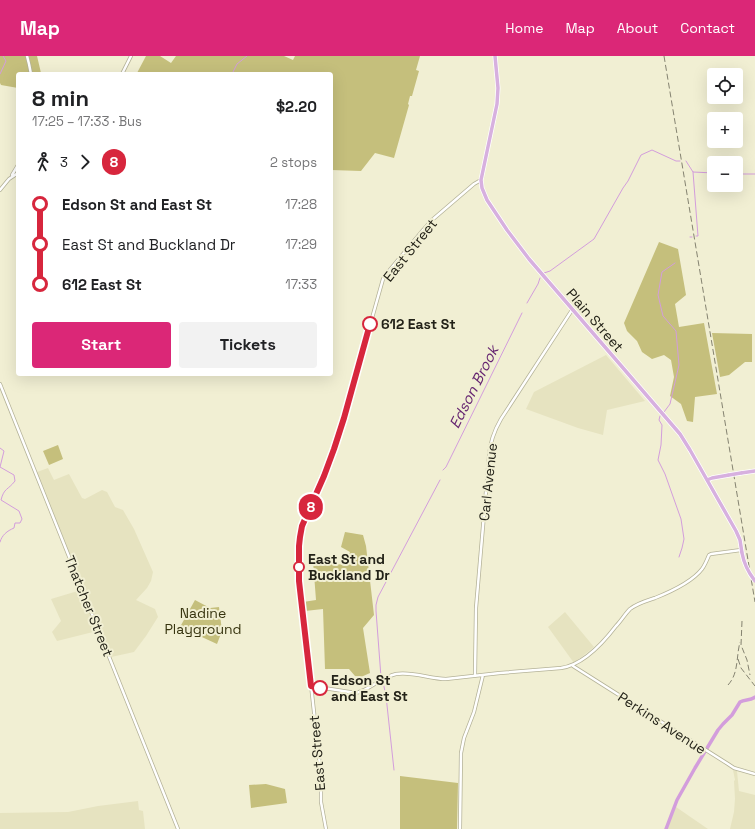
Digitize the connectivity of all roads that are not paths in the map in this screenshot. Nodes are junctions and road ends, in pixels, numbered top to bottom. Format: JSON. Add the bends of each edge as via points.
{"nodes":[{"id":1,"x":26,"y":56,"type":"edge"},
{"id":2,"x":131,"y":56,"type":"edge"},
{"id":3,"x":495,"y":56,"type":"edge"},
{"id":4,"x":31,"y":72,"type":"edge"},
{"id":5,"x":123,"y":72,"type":"edge"},
{"id":6,"x":16,"y":169,"type":"edge"},
{"id":7,"x":16,"y":174,"type":"edge"},
{"id":8,"x":11,"y":177,"type":"junction"},
{"id":9,"x":482,"y":180,"type":"junction"},
{"id":10,"x":0,"y":190,"type":"edge"},
{"id":11,"x":572,"y":310,"type":"junction"},
{"id":12,"x":0,"y":384,"type":"edge"},
{"id":13,"x":755,"y":471,"type":"edge"},
{"id":14,"x":707,"y":480,"type":"junction"},
{"id":15,"x":742,"y":551,"type":"junction"},
{"id":16,"x":755,"y":581,"type":"edge"},
{"id":17,"x":573,"y":666,"type":"junction"},
{"id":18,"x":475,"y":675,"type":"junction"},
{"id":19,"x":483,"y":675,"type":"junction"},
{"id":20,"x":311,"y":686,"type":"junction"},
{"id":21,"x":755,"y":774,"type":"edge"},
{"id":22,"x":178,"y":829,"type":"edge"},
{"id":23,"x":326,"y":829,"type":"edge"},
{"id":24,"x":460,"y":829,"type":"edge"}],
"edges":[{"from":1,"to":4,"type":"street"},
{"from":2,"to":5,"type":"street"},
{"from":3,"to":9,"type":"main road","name":"Plain Street","via":[[497,104]]},
{"from":6,"to":8,"type":"street"},
{"from":7,"to":8,"type":"street"},
{"from":8,"to":10,"type":"street"},
{"from":9,"to":11,"type":"main road","name":"Plain Street","via":[[486,198],[507,230]]},
{"from":9,"to":20,"type":"street","name":"East Street","via":[[474,184],[428,225],[383,279],[342,424],[300,537],[299,581]]},
{"from":11,"to":14,"type":"main road","name":"Plain Street","via":[[680,434]]},
{"from":11,"to":18,"type":"street","name":"Carl Avenue","via":[[503,416],[491,442],[476,608]]},
{"from":12,"to":22,"type":"street","name":"Thatcher Street"},
{"from":13,"to":14,"type":"main road","bridge":true},
{"from":14,"to":15,"type":"main road","name":"Plain Street","via":[[737,532]]},
{"from":15,"to":16,"type":"main road","name":"Plain Street","bridge":true,"via":[[747,570]]},
{"from":15,"to":17,"type":"street","via":[[709,555],[701,570],[694,576],[674,589],[638,604],[628,611],[603,642]]},
{"from":17,"to":19,"type":"street"},
{"from":17,"to":21,"type":"street","name":"Perkins Avenue","via":[[734,768]]},
{"from":18,"to":19,"type":"street"},
{"from":18,"to":20,"type":"street","via":[[438,679],[396,674],[356,693]]},
{"from":19,"to":24,"type":"street","via":[[474,712],[462,743]]},
{"from":20,"to":23,"type":"street","name":"East Street"}]}
